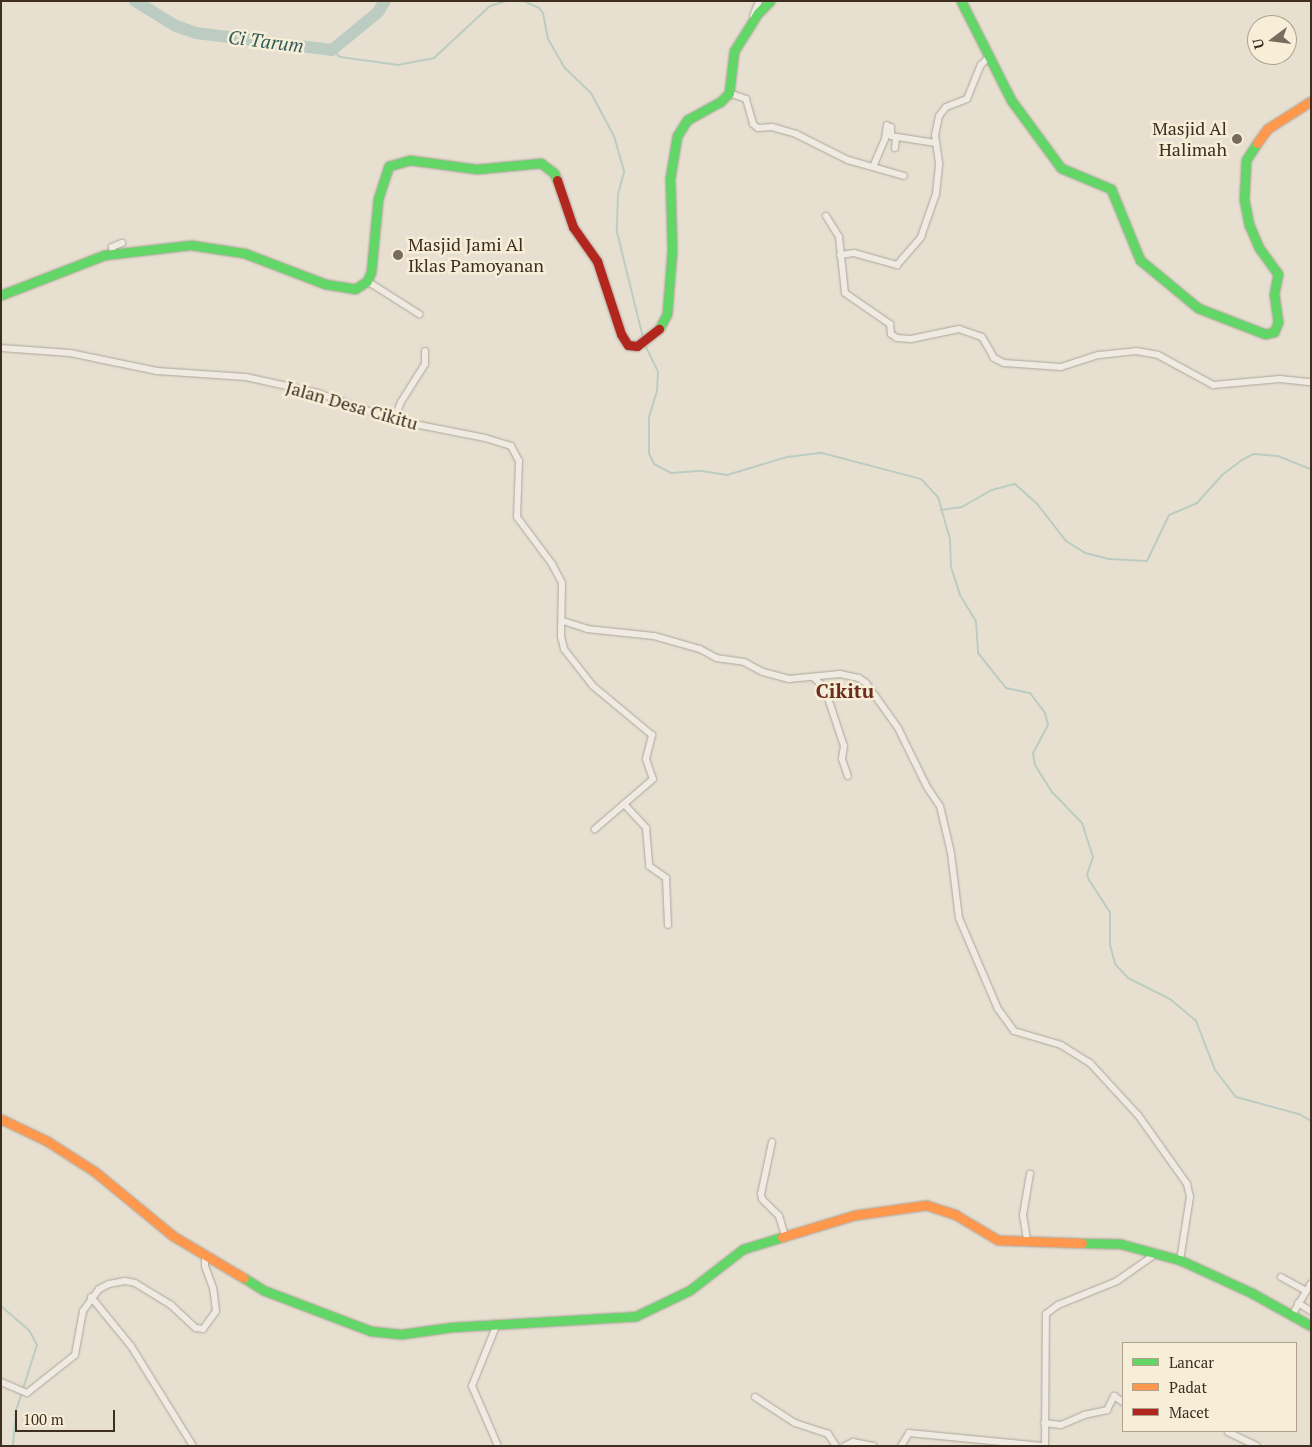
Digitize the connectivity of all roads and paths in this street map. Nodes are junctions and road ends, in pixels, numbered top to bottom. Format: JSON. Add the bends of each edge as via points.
{"nodes":[{"id":1,"x":759,"y":1,"type":"edge"},
{"id":2,"x":770,"y":1,"type":"edge"},
{"id":3,"x":961,"y":1,"type":"edge"},
{"id":4,"x":752,"y":22,"type":"junction"},
{"id":5,"x":989,"y":57,"type":"junction"},
{"id":6,"x":729,"y":93,"type":"junction"},
{"id":7,"x":1311,"y":101,"type":"edge"},
{"id":8,"x":896,"y":138,"type":"junction"},
{"id":9,"x":935,"y":143,"type":"junction"},
{"id":10,"x":880,"y":146,"type":"junction"},
{"id":11,"x":873,"y":167,"type":"junction"},
{"id":12,"x":904,"y":176,"type":"dead end"},
{"id":13,"x":826,"y":216,"type":"dead end"},
{"id":14,"x":122,"y":243,"type":"dead end"},
{"id":15,"x":113,"y":254,"type":"junction"},
{"id":16,"x":840,"y":255,"type":"junction"},
{"id":17,"x":367,"y":281,"type":"junction"},
{"id":18,"x":1,"y":295,"type":"edge"},
{"id":19,"x":419,"y":314,"type":"dead end"},
{"id":20,"x":1,"y":348,"type":"edge"},
{"id":21,"x":425,"y":351,"type":"dead end"},
{"id":22,"x":1311,"y":382,"type":"edge"},
{"id":23,"x":394,"y":420,"type":"junction"},
{"id":24,"x":563,"y":621,"type":"junction"},
{"id":25,"x":814,"y":678,"type":"junction"},
{"id":26,"x":848,"y":776,"type":"dead end"},
{"id":27,"x":624,"y":804,"type":"junction"},
{"id":28,"x":595,"y":829,"type":"dead end"},
{"id":29,"x":668,"y":925,"type":"dead end"},
{"id":30,"x":1,"y":1118,"type":"edge"},
{"id":31,"x":772,"y":1142,"type":"dead end"},
{"id":32,"x":1030,"y":1174,"type":"dead end"},
{"id":33,"x":785,"y":1236,"type":"junction"},
{"id":34,"x":1027,"y":1240,"type":"junction"},
{"id":35,"x":1157,"y":1253,"type":"junction"},
{"id":36,"x":205,"y":1256,"type":"junction"},
{"id":37,"x":1180,"y":1260,"type":"junction"},
{"id":38,"x":1282,"y":1278,"type":"dead end"},
{"id":39,"x":1311,"y":1283,"type":"edge"},
{"id":40,"x":1306,"y":1291,"type":"junction"},
{"id":41,"x":91,"y":1297,"type":"junction"},
{"id":42,"x":1298,"y":1303,"type":"junction"},
{"id":43,"x":1311,"y":1311,"type":"edge"},
{"id":44,"x":1292,"y":1315,"type":"junction"},
{"id":45,"x":497,"y":1324,"type":"junction"},
{"id":46,"x":1311,"y":1326,"type":"edge"},
{"id":47,"x":1,"y":1382,"type":"edge"},
{"id":48,"x":756,"y":1397,"type":"dead end"},
{"id":49,"x":1122,"y":1401,"type":"edge"},
{"id":50,"x":1044,"y":1423,"type":"junction"},
{"id":51,"x":1228,"y":1432,"type":"edge"},
{"id":52,"x":192,"y":1446,"type":"edge"},
{"id":53,"x":498,"y":1446,"type":"edge"},
{"id":54,"x":836,"y":1446,"type":"edge"},
{"id":55,"x":845,"y":1446,"type":"edge"},
{"id":56,"x":874,"y":1446,"type":"edge"},
{"id":57,"x":901,"y":1446,"type":"edge"},
{"id":58,"x":1043,"y":1446,"type":"edge"},
{"id":59,"x":1257,"y":1446,"type":"edge"}],
"edges":[{"from":1,"to":4,"type":"street"},
{"from":2,"to":4,"type":"main road"},
{"from":3,"to":5,"type":"main road"},
{"from":4,"to":6,"type":"main road","via":[[734,51]]},
{"from":5,"to":7,"type":"main road","via":[[1011,100],[1061,168],[1110,189],[1132,248],[1140,260],[1198,308],[1265,334],[1274,332],[1278,322],[1274,294],[1278,274],[1259,248],[1248,225],[1244,200],[1246,160],[1267,129]]},
{"from":5,"to":9,"type":"street","via":[[966,99],[946,108],[939,116]]},
{"from":6,"to":11,"type":"street","via":[[746,99],[755,126],[796,134],[840,157]]},
{"from":6,"to":17,"type":"main road","via":[[720,102],[687,120],[673,149],[669,192],[671,271],[666,314],[662,328],[637,346],[628,345],[621,334],[597,261],[573,227],[558,178],[545,164],[477,169],[410,160],[389,166],[379,191],[371,272]]},
{"from":8,"to":9,"type":"street"},
{"from":8,"to":10,"type":"street","via":[[892,148]]},
{"from":8,"to":10,"type":"street","via":[[891,136],[889,126]]},
{"from":9,"to":16,"type":"street","via":[[938,177],[932,215],[921,237],[904,258],[897,265],[854,253]]},
{"from":10,"to":11,"type":"street"},
{"from":11,"to":12,"type":"street"},
{"from":13,"to":16,"type":"street","via":[[836,229]]},
{"from":14,"to":15,"type":"street","via":[[112,247]]},
{"from":15,"to":17,"type":"main road","via":[[202,246],[244,254],[336,287],[355,289]]},
{"from":15,"to":18,"type":"main road"},
{"from":16,"to":22,"type":"street","via":[[845,293],[890,324],[891,334],[897,338],[911,339],[959,329],[982,338],[994,358],[1004,363],[1061,367],[1099,355],[1136,351],[1158,355],[1213,385],[1280,379]]},
{"from":17,"to":19,"type":"street"},
{"from":20,"to":23,"type":"street","name":"Jalan Desa Cikitu","via":[[70,353],[157,371],[246,377],[318,393]]},
{"from":21,"to":23,"type":"street","via":[[425,364],[401,402]]},
{"from":23,"to":24,"type":"street","name":"Jalan Desa Cikitu","via":[[485,438],[516,450],[519,461],[517,516],[558,574],[563,592]]},
{"from":24,"to":25,"type":"street","via":[[588,629],[670,640],[700,649],[716,658],[744,662],[763,672],[789,679]]},
{"from":24,"to":27,"type":"street","via":[[561,636],[564,650],[593,686],[652,735],[646,758],[653,779]]},
{"from":25,"to":26,"type":"street","via":[[824,686],[844,746],[842,759]]},
{"from":25,"to":37,"type":"street","via":[[840,674],[859,678],[875,694],[898,728],[927,788],[940,806],[951,853],[959,918],[991,996],[1009,1025],[1014,1031],[1061,1045],[1090,1063],[1138,1116],[1187,1184],[1190,1197]]},
{"from":27,"to":28,"type":"street"},
{"from":27,"to":29,"type":"street","via":[[646,828],[649,866],[666,878]]},
{"from":30,"to":36,"type":"main road","via":[[48,1141],[94,1171],[153,1221]]},
{"from":31,"to":33,"type":"street","via":[[761,1194],[779,1216]]},
{"from":32,"to":34,"type":"street","via":[[1023,1215]]},
{"from":33,"to":34,"type":"main road","via":[[855,1215],[926,1205],[956,1215],[998,1240]]},
{"from":33,"to":45,"type":"main road","via":[[743,1249],[690,1290],[636,1316]]},
{"from":34,"to":35,"type":"main road","via":[[1121,1244]]},
{"from":35,"to":37,"type":"main road"},
{"from":35,"to":50,"type":"street","via":[[1117,1281],[1058,1305],[1046,1314]]},
{"from":36,"to":41,"type":"street","via":[[216,1311],[203,1328],[196,1328],[171,1305],[125,1280],[109,1284]]},
{"from":36,"to":45,"type":"main road","via":[[263,1290],[371,1331],[402,1334]]},
{"from":37,"to":44,"type":"main road"},
{"from":38,"to":40,"type":"street"},
{"from":39,"to":40,"type":"street"},
{"from":40,"to":42,"type":"street"},
{"from":41,"to":47,"type":"street","via":[[79,1323],[75,1355],[27,1393]]},
{"from":41,"to":52,"type":"street","via":[[131,1346]]},
{"from":42,"to":43,"type":"street"},
{"from":42,"to":44,"type":"street"},
{"from":44,"to":46,"type":"main road"},
{"from":45,"to":53,"type":"street","via":[[472,1386]]},
{"from":48,"to":54,"type":"street","via":[[795,1423],[828,1434]]},
{"from":49,"to":50,"type":"street","via":[[1114,1396],[1107,1410],[1061,1425]]},
{"from":50,"to":58,"type":"street"},
{"from":51,"to":59,"type":"street"},
{"from":55,"to":56,"type":"street","via":[[853,1442]]},
{"from":57,"to":58,"type":"street","via":[[908,1433]]}]}
